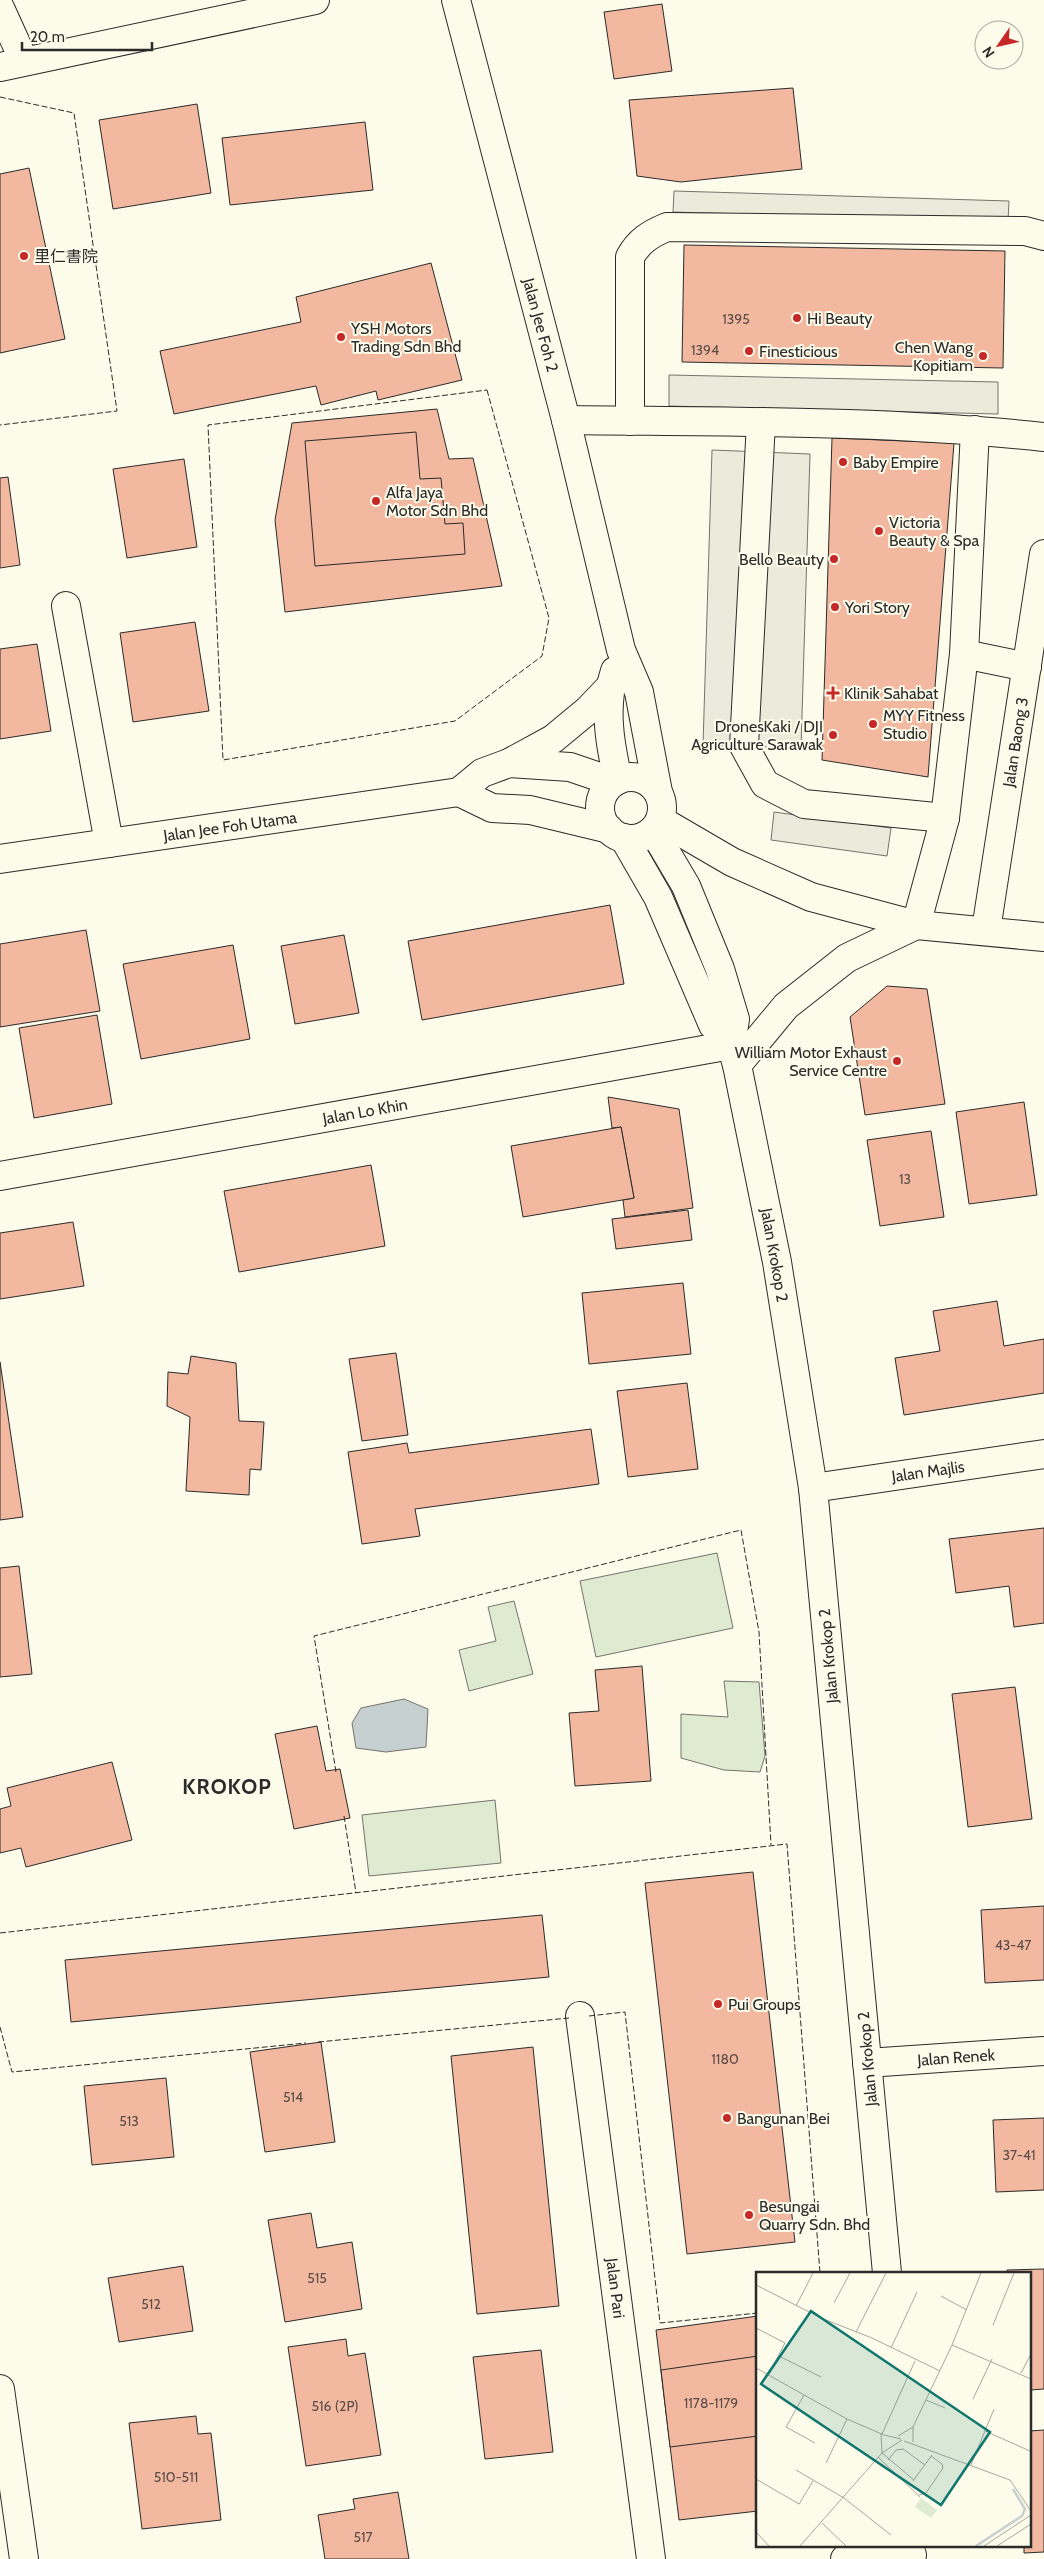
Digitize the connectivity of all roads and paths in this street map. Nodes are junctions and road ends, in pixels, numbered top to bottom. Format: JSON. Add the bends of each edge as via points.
{"nodes":[{"id":1,"x":316,"y":0,"type":"edge"},
{"id":2,"x":456,"y":0,"type":"edge"},
{"id":3,"x":0,"y":8,"type":"edge"},
{"id":4,"x":12,"y":64,"type":"edge"},
{"id":5,"x":1044,"y":236,"type":"edge"},
{"id":6,"x":566,"y":420,"type":"junction"},
{"id":7,"x":630,"y":421,"type":"junction"},
{"id":8,"x":761,"y":422,"type":"junction"},
{"id":9,"x":976,"y":430,"type":"junction"},
{"id":10,"x":1044,"y":437,"type":"edge"},
{"id":11,"x":1044,"y":554,"type":"edge"},
{"id":12,"x":66,"y":606,"type":"dead end"},
{"id":13,"x":621,"y":650,"type":"junction"},
{"id":14,"x":964,"y":654,"type":"junction"},
{"id":15,"x":1027,"y":667,"type":"junction"},
{"id":16,"x":609,"y":688,"type":"junction"},
{"id":17,"x":509,"y":763,"type":"junction"},
{"id":18,"x":616,"y":781,"type":"junction"},
{"id":19,"x":459,"y":792,"type":"junction"},
{"id":20,"x":658,"y":792,"type":"junction"},
{"id":21,"x":945,"y":818,"type":"junction"},
{"id":22,"x":656,"y":825,"type":"junction"},
{"id":23,"x":617,"y":833,"type":"junction"},
{"id":24,"x":109,"y":843,"type":"junction"},
{"id":25,"x":0,"y":859,"type":"edge"},
{"id":26,"x":916,"y":924,"type":"junction"},
{"id":27,"x":986,"y":930,"type":"junction"},
{"id":28,"x":1044,"y":937,"type":"edge"},
{"id":29,"x":734,"y":1055,"type":"junction"},
{"id":30,"x":0,"y":1176,"type":"edge"},
{"id":31,"x":1044,"y":1454,"type":"edge"},
{"id":32,"x":813,"y":1488,"type":"junction"},
{"id":33,"x":580,"y":2016,"type":"dead end"},
{"id":34,"x":1044,"y":2051,"type":"edge"},
{"id":35,"x":867,"y":2063,"type":"junction"},
{"id":36,"x":887,"y":2272,"type":"edge"},
{"id":37,"x":0,"y":2389,"type":"edge"},
{"id":38,"x":912,"y":2553,"type":"edge"},
{"id":39,"x":24,"y":2559,"type":"edge"},
{"id":40,"x":651,"y":2559,"type":"edge"},
{"id":41,"x":845,"y":2559,"type":"edge"}],
"edges":[{"from":1,"to":4,"type":"street"},
{"from":2,"to":6,"type":"street","name":"Jalan Jee Foh 2"},
{"from":3,"to":4,"type":"street"},
{"from":5,"to":7,"type":"street","via":[[1024,231],[667,227],[653,233],[638,243],[630,257]]},
{"from":6,"to":7,"type":"street"},
{"from":6,"to":13,"type":"street","name":"Jalan Jee Foh 2"},
{"from":7,"to":8,"type":"street"},
{"from":8,"to":9,"type":"street"},
{"from":8,"to":21,"type":"street","via":[[744,746],[765,784],[804,804]]},
{"from":9,"to":10,"type":"street"},
{"from":9,"to":14,"type":"street"},
{"from":11,"to":15,"type":"street","name":"Jalan Baong 3"},
{"from":12,"to":24,"type":"street"},
{"from":13,"to":16,"type":"street"},
{"from":13,"to":20,"type":"street","name":"Jalan Jee Foh 2","via":[[640,692]]},
{"from":14,"to":15,"type":"street"},
{"from":14,"to":21,"type":"street"},
{"from":15,"to":27,"type":"street","name":"Jalan Baong 3"},
{"from":16,"to":17,"type":"street","via":[[553,739]]},
{"from":16,"to":18,"type":"street","via":[[609,739]]},
{"from":17,"to":18,"type":"street","via":[[570,767]]},
{"from":17,"to":19,"type":"street","via":[[482,773]]},
{"from":18,"to":20,"type":"street","via":[[627,777],[645,780]]},
{"from":18,"to":23,"type":"street","via":[[603,796],[601,804],[604,821]]},
{"from":19,"to":23,"type":"street","via":[[492,808],[530,810]]},
{"from":19,"to":24,"type":"street","name":"Jalan Jee Foh Utama"},
{"from":20,"to":22,"type":"street","via":[[662,810]]},
{"from":21,"to":26,"type":"street"},
{"from":22,"to":23,"type":"street","via":[[640,837]]},
{"from":22,"to":26,"type":"street","via":[[811,897]]},
{"from":22,"to":29,"type":"street","via":[[686,886],[720,969],[735,1019]]},
{"from":23,"to":29,"type":"street","via":[[658,897],[713,1025]]},
{"from":24,"to":25,"type":"street","name":"Jalan Jee Foh Utama"},
{"from":26,"to":27,"type":"street"},
{"from":26,"to":29,"type":"street","via":[[847,958],[786,1006]]},
{"from":27,"to":28,"type":"street"},
{"from":29,"to":30,"type":"street","name":"Jalan Lo Khin"},
{"from":29,"to":32,"type":"street","name":"Jalan Krokop 2","via":[[777,1262]]},
{"from":31,"to":32,"type":"street","name":"Jalan Majlis"},
{"from":32,"to":35,"type":"street","name":"Jalan Krokop 2"},
{"from":33,"to":40,"type":"street","name":"Jalan Pari"},
{"from":34,"to":35,"type":"street","name":"Jalan Renek"},
{"from":35,"to":36,"type":"street","name":"Jalan Krokop 2"},
{"from":37,"to":39,"type":"street"},
{"from":38,"to":41,"type":"street"}]}
